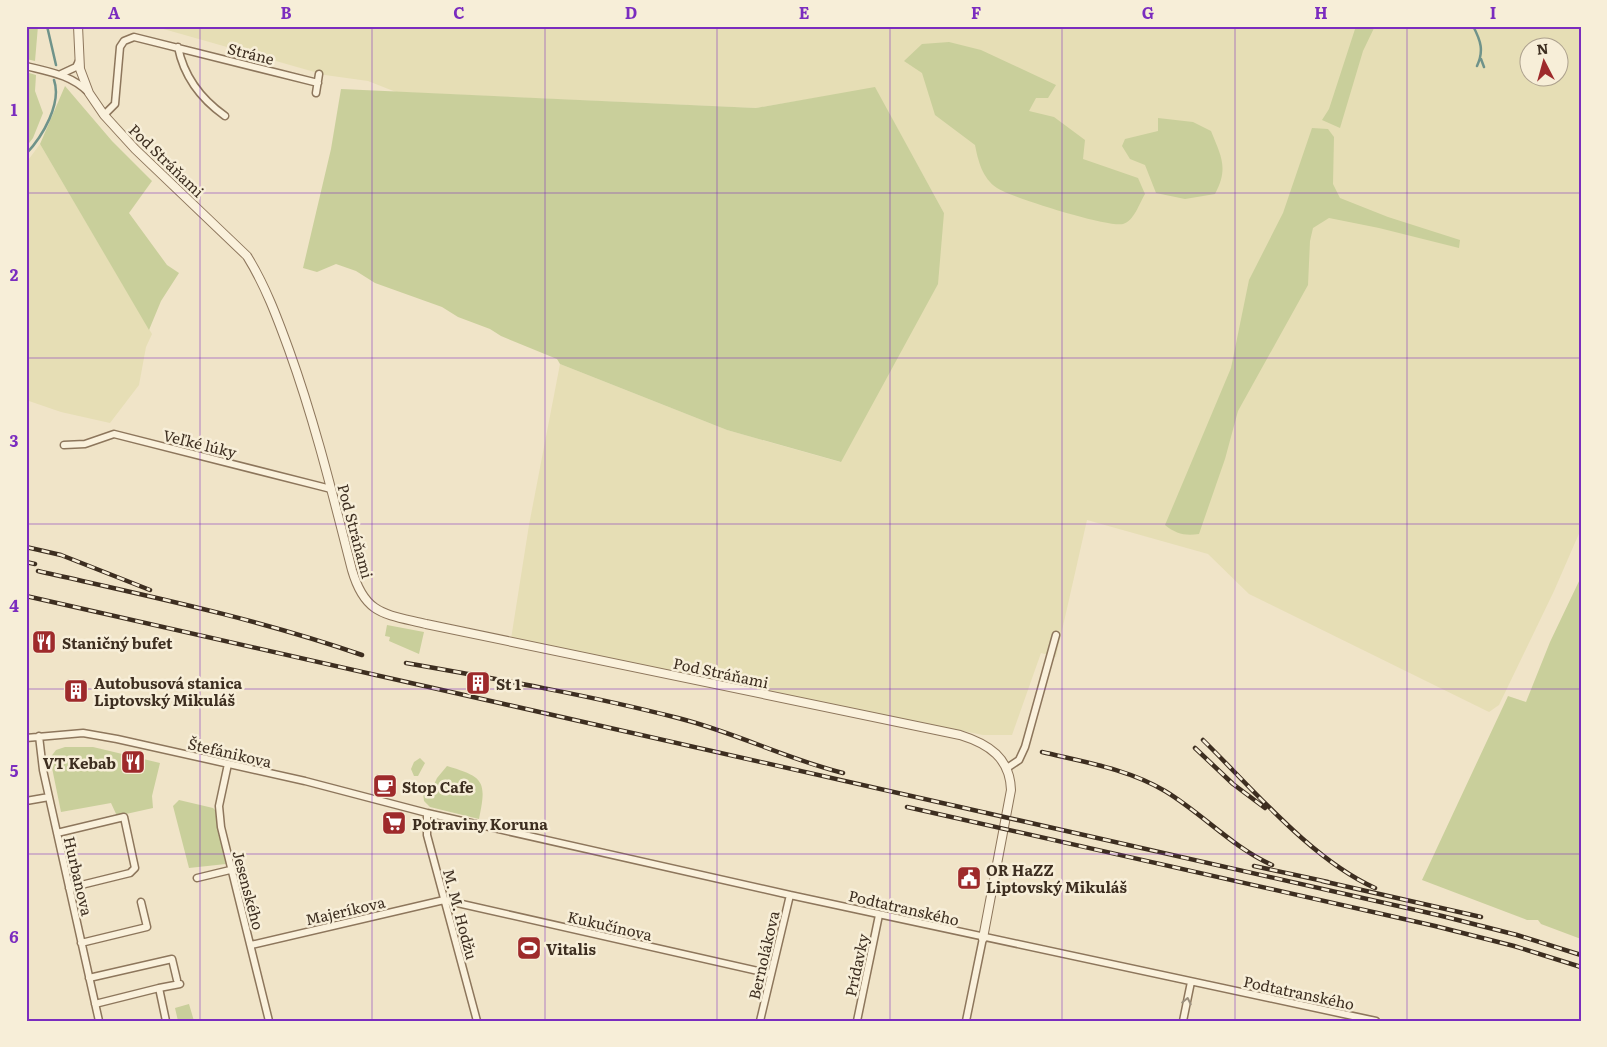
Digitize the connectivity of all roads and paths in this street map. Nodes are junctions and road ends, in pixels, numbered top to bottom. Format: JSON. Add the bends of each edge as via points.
{"nodes":[{"id":1,"x":78,"y":26,"type":"edge"},
{"id":2,"x":178,"y":47,"type":"junction"},
{"id":3,"x":79,"y":61,"type":"junction"},
{"id":4,"x":26,"y":66,"type":"edge"},
{"id":5,"x":61,"y":74,"type":"junction"},
{"id":6,"x":319,"y":74,"type":"dead end"},
{"id":7,"x":318,"y":83,"type":"junction"},
{"id":8,"x":316,"y":93,"type":"dead end"},
{"id":9,"x":89,"y":94,"type":"junction"},
{"id":10,"x":104,"y":115,"type":"junction"},
{"id":11,"x":225,"y":116,"type":"dead end"},
{"id":12,"x":64,"y":445,"type":"dead end"},
{"id":13,"x":331,"y":489,"type":"junction"},
{"id":14,"x":1056,"y":635,"type":"dead end"},
{"id":15,"x":39,"y":736,"type":"junction"},
{"id":16,"x":26,"y":738,"type":"edge"},
{"id":17,"x":228,"y":764,"type":"junction"},
{"id":18,"x":1007,"y":768,"type":"junction"},
{"id":19,"x":49,"y":797,"type":"junction"},
{"id":20,"x":26,"y":801,"type":"edge"},
{"id":21,"x":427,"y":813,"type":"junction"},
{"id":22,"x":57,"y":832,"type":"junction"},
{"id":23,"x":230,"y":870,"type":"junction"},
{"id":24,"x":197,"y":878,"type":"dead end"},
{"id":25,"x":69,"y":888,"type":"junction"},
{"id":26,"x":790,"y":895,"type":"junction"},
{"id":27,"x":444,"y":900,"type":"junction"},
{"id":28,"x":141,"y":902,"type":"dead end"},
{"id":29,"x":879,"y":915,"type":"junction"},
{"id":30,"x":982,"y":938,"type":"junction"},
{"id":31,"x":81,"y":943,"type":"junction"},
{"id":32,"x":251,"y":944,"type":"junction"},
{"id":33,"x":771,"y":974,"type":"junction"},
{"id":34,"x":89,"y":978,"type":"junction"},
{"id":35,"x":1191,"y":982,"type":"junction"},
{"id":36,"x":159,"y":988,"type":"junction"},
{"id":37,"x":95,"y":1004,"type":"junction"},
{"id":38,"x":1361,"y":1019,"type":"edge"},
{"id":39,"x":99,"y":1021,"type":"edge"},
{"id":40,"x":166,"y":1021,"type":"edge"},
{"id":41,"x":269,"y":1021,"type":"edge"},
{"id":42,"x":477,"y":1021,"type":"edge"},
{"id":43,"x":760,"y":1021,"type":"edge"},
{"id":44,"x":857,"y":1021,"type":"edge"},
{"id":45,"x":966,"y":1021,"type":"edge"},
{"id":46,"x":1183,"y":1021,"type":"edge"},
{"id":47,"x":1376,"y":1021,"type":"edge"}],
"edges":[{"from":1,"to":3,"type":"street","name":"Pod Stráňami"},
{"from":2,"to":7,"type":"street","name":"Stráne"},
{"from":2,"to":10,"type":"street","name":"Stráne","via":[[137,38],[130,38],[122,44],[118,55],[115,104]]},
{"from":2,"to":11,"type":"street","via":[[183,66],[199,93]]},
{"from":3,"to":5,"type":"street","via":[[76,67]]},
{"from":3,"to":9,"type":"street","name":"Pod Stráňami"},
{"from":4,"to":5,"type":"street"},
{"from":5,"to":9,"type":"street","via":[[77,82]]},
{"from":6,"to":7,"type":"street"},
{"from":7,"to":8,"type":"street"},
{"from":9,"to":10,"type":"street","name":"Pod Stráňami"},
{"from":10,"to":13,"type":"street","name":"Pod Stráňami","via":[[140,155],[247,256],[257,271],[294,363]]},
{"from":12,"to":13,"type":"street","name":"Veľké lúky","via":[[85,444],[114,434]]},
{"from":13,"to":18,"type":"street","name":"Pod Stráňami","via":[[358,592],[376,609],[433,626],[960,735],[991,748]]},
{"from":14,"to":18,"type":"street","via":[[1022,755]]},
{"from":15,"to":16,"type":"street","name":"Štefánikova"},
{"from":15,"to":17,"type":"street","name":"Štefánikova","via":[[91,734]]},
{"from":15,"to":19,"type":"street","name":"Hurbanova"},
{"from":17,"to":21,"type":"street","name":"Štefánikova"},
{"from":17,"to":23,"type":"street","name":"Jesenského","via":[[219,812]]},
{"from":18,"to":30,"type":"street","name":"Pod Stráňami","via":[[1012,790]]},
{"from":19,"to":20,"type":"street"},
{"from":19,"to":22,"type":"street","name":"Hurbanova"},
{"from":21,"to":26,"type":"street","name":"Podtatranského"},
{"from":21,"to":27,"type":"street","name":"M. M. Hodžu","via":[[428,835]]},
{"from":22,"to":25,"type":"street","name":"Hurbanova"},
{"from":22,"to":25,"type":"street","via":[[124,817],[135,868],[130,873]]},
{"from":23,"to":24,"type":"street"},
{"from":23,"to":32,"type":"street","name":"Jesenského"},
{"from":25,"to":31,"type":"street","name":"Hurbanova"},
{"from":26,"to":29,"type":"street","name":"Podtatranského"},
{"from":26,"to":33,"type":"street","name":"Bernolákova"},
{"from":27,"to":32,"type":"street","name":"Majeríkova"},
{"from":27,"to":33,"type":"street","name":"Kukučínova"},
{"from":27,"to":42,"type":"street","name":"M. M. Hodžu"},
{"from":28,"to":31,"type":"street","via":[[147,927]]},
{"from":29,"to":30,"type":"street","name":"Podtatranského"},
{"from":29,"to":44,"type":"street","name":"Prídavky"},
{"from":30,"to":35,"type":"street","name":"Podtatranského"},
{"from":30,"to":45,"type":"street"},
{"from":31,"to":34,"type":"street","name":"Hurbanova"},
{"from":32,"to":41,"type":"street","name":"Jesenského"},
{"from":33,"to":43,"type":"street","name":"Bernolákova"},
{"from":34,"to":36,"type":"street","via":[[172,959],[179,982]]},
{"from":34,"to":37,"type":"street","name":"Hurbanova"},
{"from":35,"to":38,"type":"street","name":"Podtatranského"},
{"from":46,"to":35,"type":"street","one_way":true},
{"from":36,"to":37,"type":"street"},
{"from":36,"to":40,"type":"street"},
{"from":37,"to":39,"type":"street","name":"Hurbanova"},
{"from":38,"to":47,"type":"street","name":"Podtatranského"}]}
